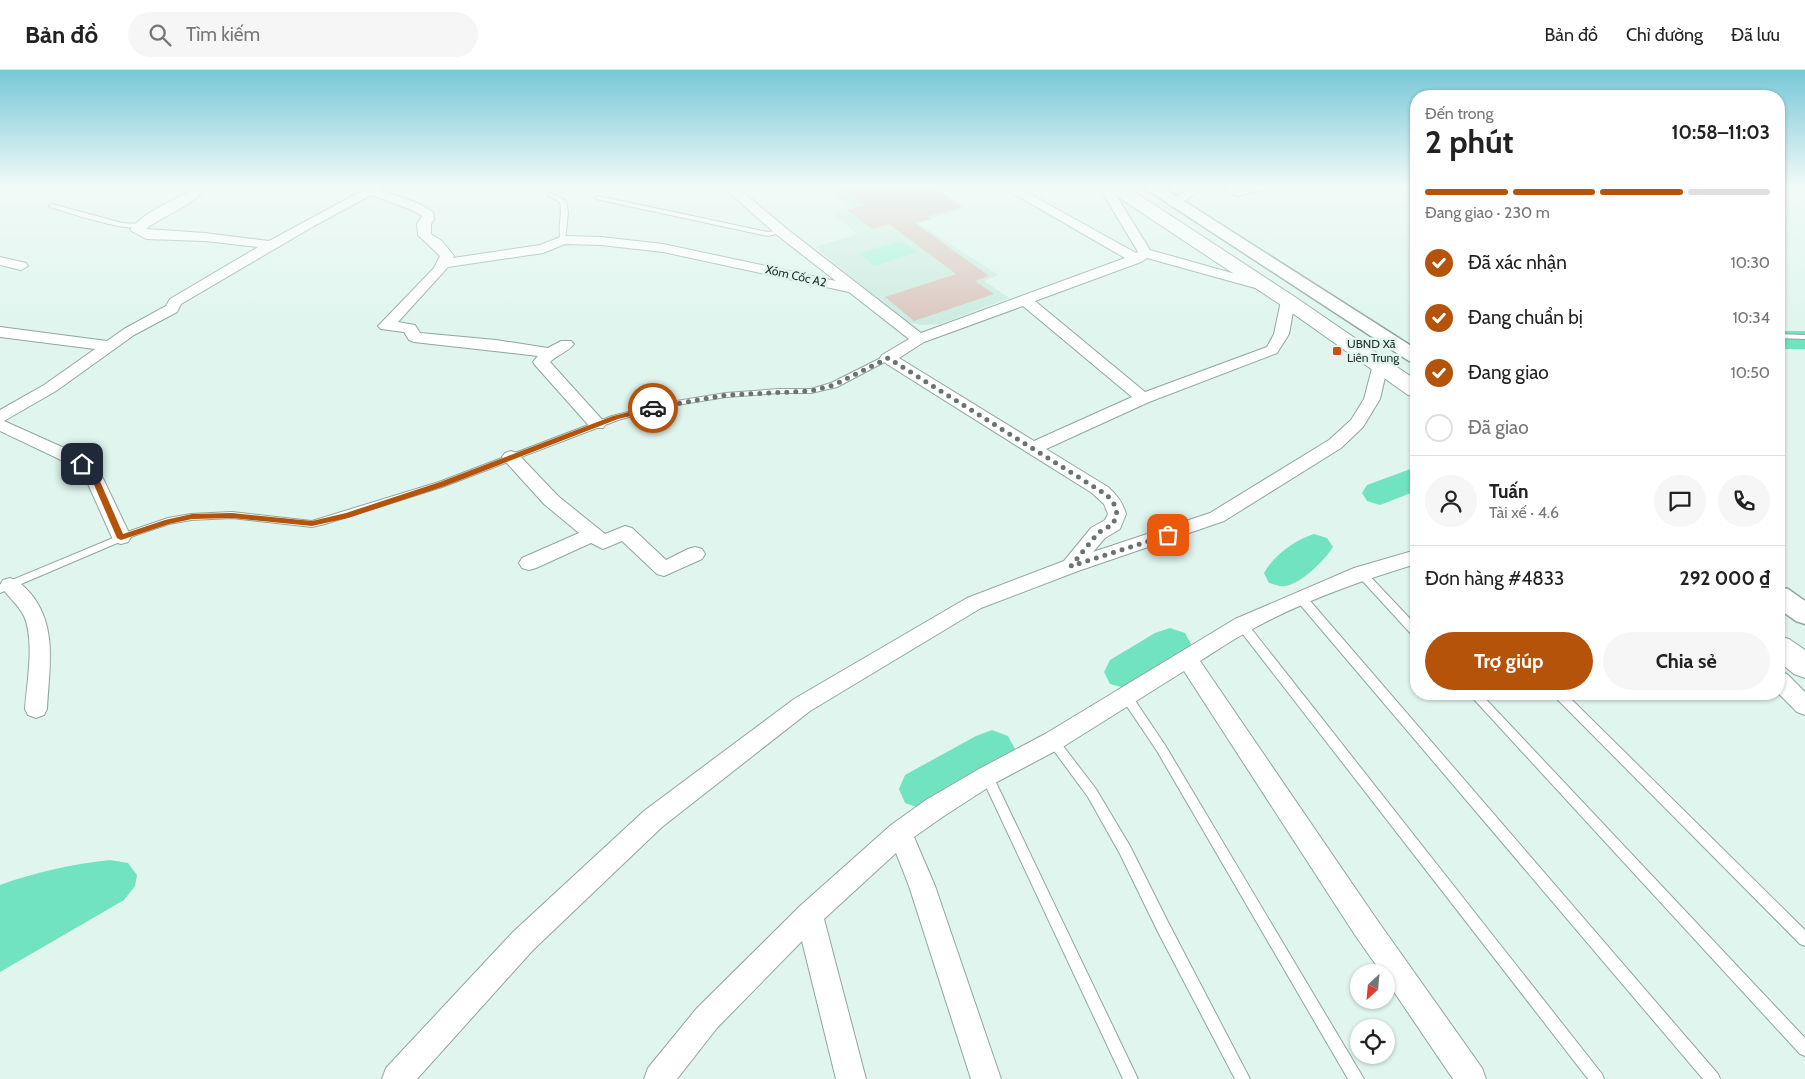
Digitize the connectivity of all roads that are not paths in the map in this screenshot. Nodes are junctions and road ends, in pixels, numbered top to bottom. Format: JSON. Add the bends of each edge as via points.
{"nodes":[{"id":1,"x":144,"y":234,"type":"edge"},
{"id":2,"x":289,"y":234,"type":"edge"},
{"id":3,"x":426,"y":234,"type":"edge"},
{"id":4,"x":562,"y":234,"type":"edge"},
{"id":5,"x":785,"y":234,"type":"edge"},
{"id":6,"x":1098,"y":234,"type":"edge"},
{"id":7,"x":1129,"y":234,"type":"edge"},
{"id":8,"x":1186,"y":234,"type":"edge"},
{"id":9,"x":1223,"y":234,"type":"edge"},
{"id":10,"x":563,"y":240,"type":"junction"},
{"id":11,"x":271,"y":245,"type":"junction"},
{"id":12,"x":1140,"y":256,"type":"junction"},
{"id":13,"x":0,"y":261,"type":"edge"},
{"id":14,"x":444,"y":264,"type":"junction"},
{"id":15,"x":21,"y":266,"type":"dead end"},
{"id":16,"x":1266,"y":287,"type":"junction"},
{"id":17,"x":854,"y":289,"type":"junction"},
{"id":18,"x":1025,"y":300,"type":"junction"},
{"id":19,"x":1288,"y":301,"type":"junction"},
{"id":20,"x":0,"y":332,"type":"edge"},
{"id":21,"x":1785,"y":336,"type":"edge"},
{"id":22,"x":1805,"y":337,"type":"edge"},
{"id":23,"x":919,"y":339,"type":"junction"},
{"id":24,"x":566,"y":344,"type":"dead end"},
{"id":25,"x":110,"y":346,"type":"junction"},
{"id":26,"x":550,"y":353,"type":"junction"},
{"id":27,"x":1410,"y":353,"type":"edge"},
{"id":28,"x":888,"y":358,"type":"junction"},
{"id":29,"x":1380,"y":364,"type":"junction"},
{"id":30,"x":1410,"y":386,"type":"edge"},
{"id":31,"x":1143,"y":398,"type":"junction"},
{"id":32,"x":0,"y":417,"type":"edge"},
{"id":33,"x":597,"y":424,"type":"junction"},
{"id":34,"x":0,"y":426,"type":"edge"},
{"id":35,"x":1033,"y":448,"type":"junction"},
{"id":36,"x":511,"y":457,"type":"junction"},
{"id":37,"x":593,"y":534,"type":"junction"},
{"id":38,"x":121,"y":538,"type":"junction"},
{"id":39,"x":695,"y":554,"type":"dead end"},
{"id":40,"x":1410,"y":559,"type":"edge"},
{"id":41,"x":530,"y":563,"type":"dead end"},
{"id":42,"x":1071,"y":566,"type":"junction"},
{"id":43,"x":1361,"y":573,"type":"junction"},
{"id":44,"x":5,"y":587,"type":"edge"},
{"id":45,"x":1300,"y":598,"type":"junction"},
{"id":46,"x":1785,"y":600,"type":"edge"},
{"id":47,"x":1805,"y":614,"type":"edge"},
{"id":48,"x":1242,"y":625,"type":"junction"},
{"id":49,"x":1410,"y":626,"type":"edge"},
{"id":50,"x":1785,"y":651,"type":"edge"},
{"id":51,"x":1187,"y":659,"type":"junction"},
{"id":52,"x":1805,"y":666,"type":"edge"},
{"id":53,"x":1785,"y":686,"type":"edge"},
{"id":54,"x":1126,"y":696,"type":"junction"},
{"id":55,"x":1480,"y":700,"type":"edge"},
{"id":56,"x":1565,"y":700,"type":"edge"},
{"id":57,"x":1805,"y":706,"type":"edge"},
{"id":58,"x":36,"y":709,"type":"dead end"},
{"id":59,"x":1054,"y":741,"type":"junction"},
{"id":60,"x":987,"y":776,"type":"junction"},
{"id":61,"x":900,"y":834,"type":"junction"},
{"id":62,"x":809,"y":915,"type":"junction"},
{"id":63,"x":1805,"y":939,"type":"edge"},
{"id":64,"x":1805,"y":1048,"type":"edge"},
{"id":65,"x":664,"y":1077,"type":"edge"},
{"id":66,"x":397,"y":1079,"type":"edge"},
{"id":67,"x":852,"y":1079,"type":"edge"},
{"id":68,"x":986,"y":1079,"type":"edge"},
{"id":69,"x":1131,"y":1079,"type":"edge"},
{"id":70,"x":1243,"y":1079,"type":"edge"},
{"id":71,"x":1356,"y":1079,"type":"edge"},
{"id":72,"x":1471,"y":1079,"type":"edge"},
{"id":73,"x":1597,"y":1079,"type":"edge"},
{"id":74,"x":1713,"y":1079,"type":"edge"}],
"edges":[{"from":1,"to":11,"type":"street"},
{"from":2,"to":11,"type":"street"},
{"from":3,"to":14,"type":"street","via":[[447,256]]},
{"from":4,"to":10,"type":"lane"},
{"from":5,"to":17,"type":"street"},
{"from":6,"to":12,"type":"street"},
{"from":7,"to":12,"type":"street"},
{"from":8,"to":16,"type":"main road"},
{"from":9,"to":27,"type":"street"},
{"from":10,"to":14,"type":"street","name":"Xóm Cốc A2","via":[[543,249]]},
{"from":10,"to":17,"type":"street","name":"Xóm Cốc A2","via":[[601,240],[663,248]]},
{"from":11,"to":25,"type":"street","via":[[175,302],[172,309]]},
{"from":12,"to":16,"type":"street"},
{"from":12,"to":18,"type":"street"},
{"from":13,"to":15,"type":"street"},
{"from":14,"to":26,"type":"street","via":[[386,326],[410,328],[414,337]]},
{"from":16,"to":19,"type":"main road"},
{"from":17,"to":23,"type":"street"},
{"from":18,"to":23,"type":"street"},
{"from":18,"to":31,"type":"street"},
{"from":19,"to":29,"type":"main road"},
{"from":19,"to":31,"type":"street","via":[[1280,339],[1272,350]]},
{"from":20,"to":25,"type":"street"},
{"from":21,"to":22,"type":"lane"},
{"from":23,"to":28,"type":"street"},
{"from":24,"to":26,"type":"street"},
{"from":25,"to":32,"type":"street","via":[[50,388]]},
{"from":26,"to":33,"type":"street","via":[[541,362]]},
{"from":28,"to":33,"type":"lane","via":[[834,385],[811,391],[726,395],[664,405]]},
{"from":28,"to":35,"type":"street"},
{"from":29,"to":30,"type":"main road"},
{"from":29,"to":42,"type":"street","via":[[1372,399],[1357,423],[1336,444],[1218,517]]},
{"from":31,"to":35,"type":"street"},
{"from":33,"to":36,"type":"lane"},
{"from":34,"to":38,"type":"street","via":[[65,455],[92,472]]},
{"from":35,"to":42,"type":"street","via":[[1103,492],[1114,504],[1117,514],[1113,524],[1098,533]]},
{"from":36,"to":37,"type":"street","via":[[551,500]]},
{"from":36,"to":38,"type":"lane","via":[[442,484],[312,524],[232,515],[192,517],[168,521]]},
{"from":37,"to":39,"type":"street","via":[[603,542],[625,533],[664,569]]},
{"from":37,"to":41,"type":"street"},
{"from":38,"to":44,"type":"lane"},
{"from":40,"to":43,"type":"street"},
{"from":42,"to":66,"type":"street","via":[[974,603],[802,705],[653,819],[523,941]]},
{"from":43,"to":45,"type":"street"},
{"from":43,"to":49,"type":"lane"},
{"from":44,"to":58,"type":"street","via":[[32,612],[37,623]]},
{"from":45,"to":48,"type":"street"},
{"from":45,"to":74,"type":"lane"},
{"from":46,"to":47,"type":"street"},
{"from":48,"to":51,"type":"street"},
{"from":48,"to":73,"type":"lane"},
{"from":50,"to":52,"type":"main road"},
{"from":51,"to":54,"type":"street"},
{"from":51,"to":72,"type":"street"},
{"from":53,"to":57,"type":"street"},
{"from":54,"to":59,"type":"street"},
{"from":54,"to":71,"type":"lane","via":[[1161,748]]},
{"from":55,"to":64,"type":"lane"},
{"from":56,"to":63,"type":"lane"},
{"from":59,"to":60,"type":"street"},
{"from":59,"to":70,"type":"lane","via":[[1092,793],[1125,850]]},
{"from":60,"to":61,"type":"street"},
{"from":60,"to":69,"type":"lane"},
{"from":61,"to":62,"type":"street"},
{"from":61,"to":68,"type":"street","via":[[922,886]]},
{"from":62,"to":65,"type":"street","via":[[706,1018]]},
{"from":62,"to":67,"type":"street"}]}
